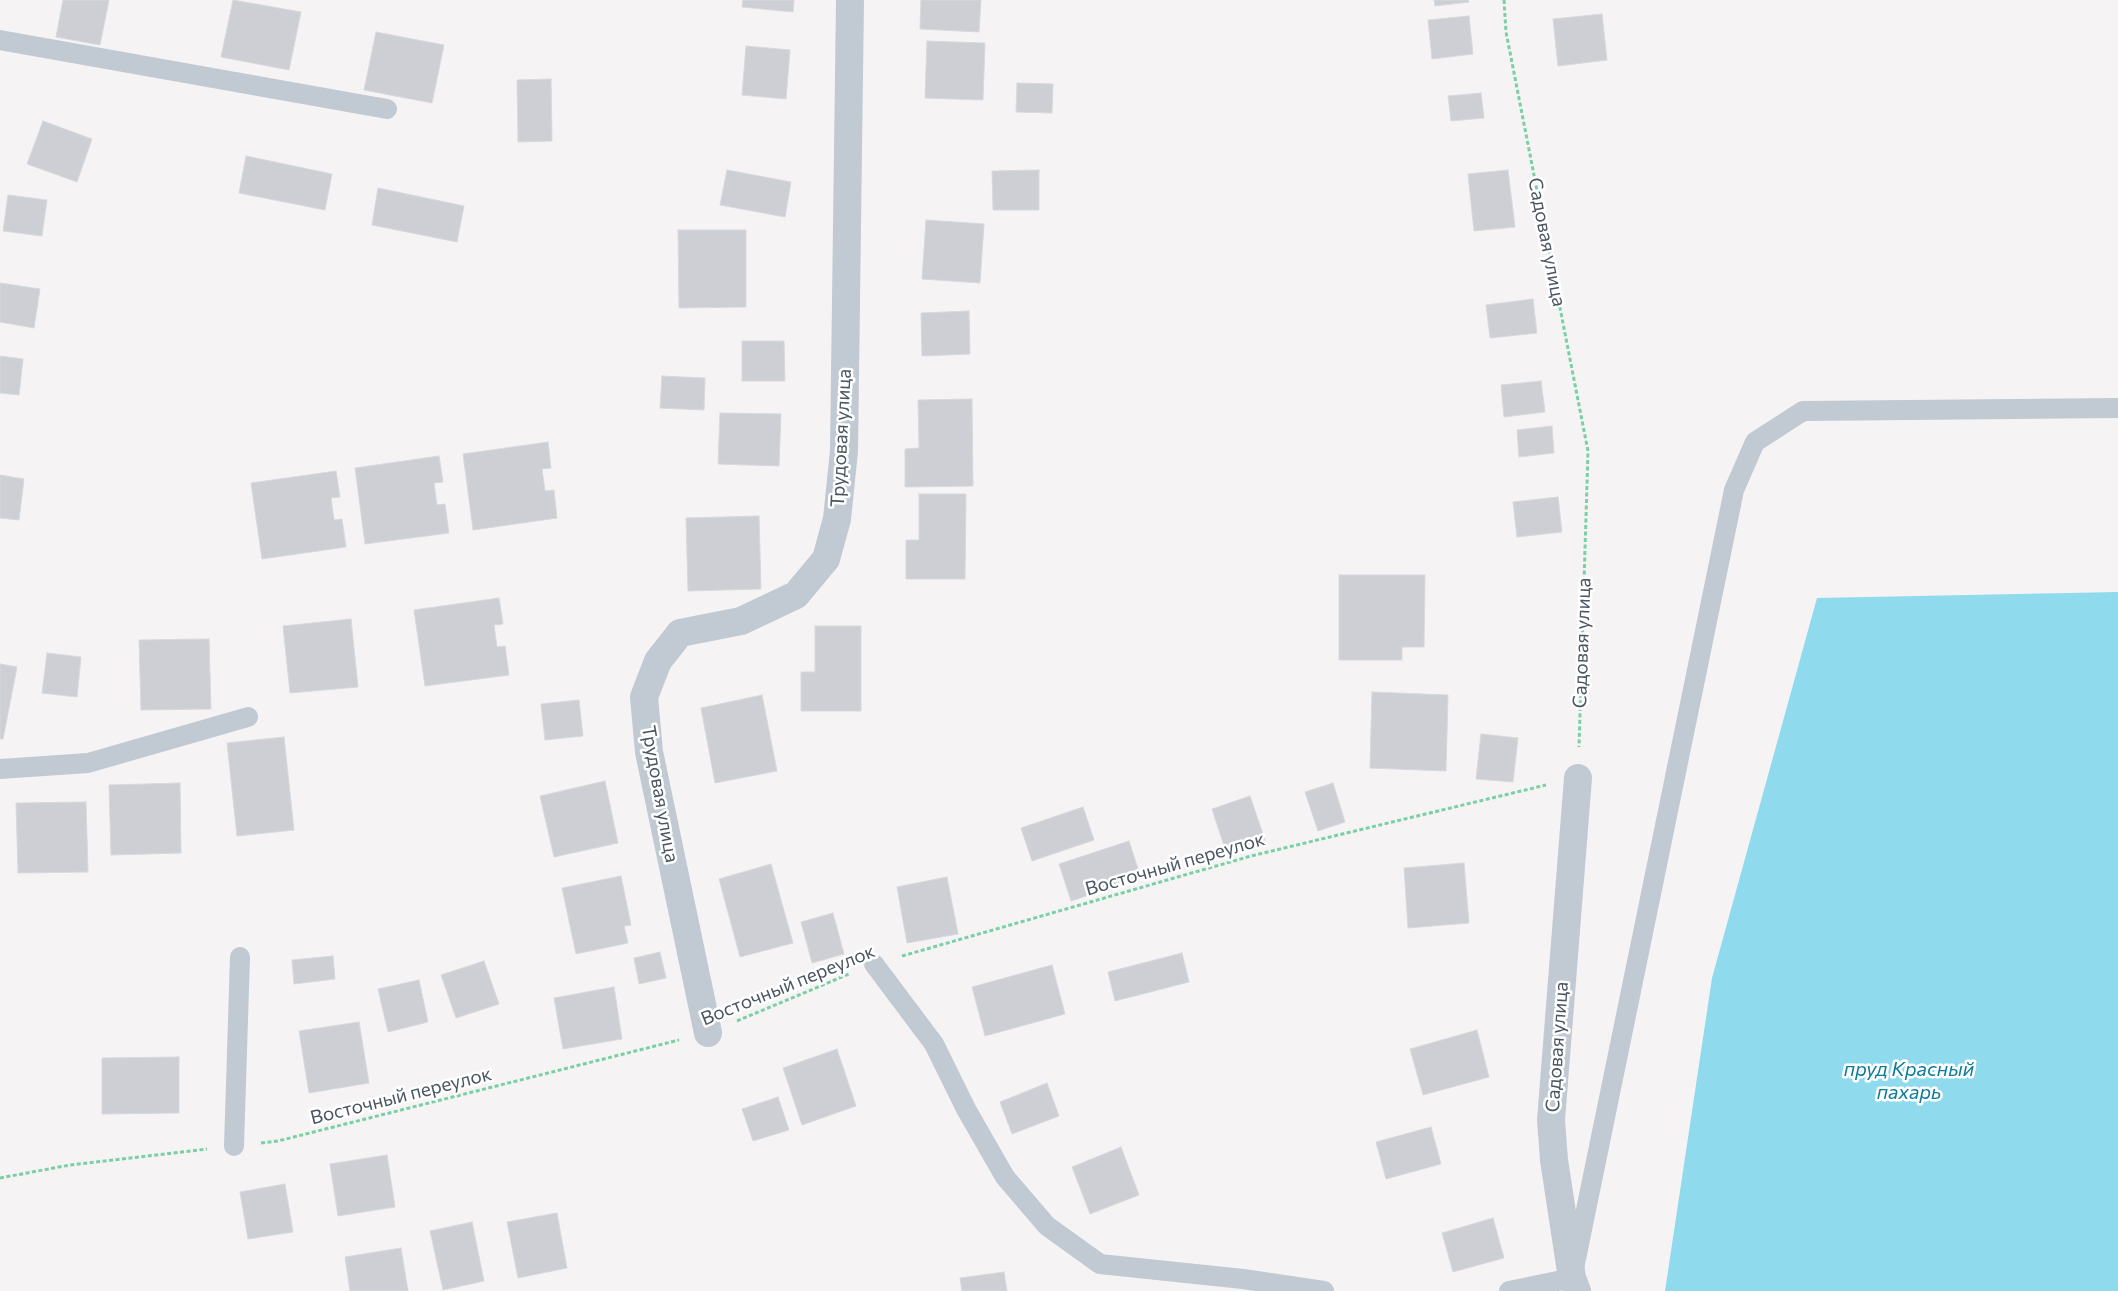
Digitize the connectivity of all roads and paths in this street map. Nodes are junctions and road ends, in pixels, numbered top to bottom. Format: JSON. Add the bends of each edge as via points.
{"nodes":[{"id":1,"x":850,"y":0,"type":"edge"},
{"id":2,"x":1504,"y":0,"type":"edge"},
{"id":3,"x":0,"y":40,"type":"edge"},
{"id":4,"x":388,"y":109,"type":"dead end"},
{"id":5,"x":2118,"y":408,"type":"edge"},
{"id":6,"x":248,"y":717,"type":"dead end"},
{"id":7,"x":0,"y":769,"type":"edge"},
{"id":8,"x":1578,"y":778,"type":"junction"},
{"id":9,"x":240,"y":956,"type":"dead end"},
{"id":10,"x":874,"y":964,"type":"junction"},
{"id":11,"x":708,"y":1033,"type":"junction"},
{"id":12,"x":234,"y":1146,"type":"junction"},
{"id":13,"x":0,"y":1178,"type":"edge"},
{"id":14,"x":1574,"y":1284,"type":"edge"},
{"id":15,"x":1324,"y":1291,"type":"edge"},
{"id":16,"x":1510,"y":1291,"type":"edge"}],
"edges":[{"from":1,"to":11,"type":"street","name":"Трудовая улица","via":[[844,451],[837,519],[826,559],[796,595],[741,621],[680,632],[658,661],[644,697],[650,752]]},
{"from":2,"to":8,"type":"path","name":"Садовая улица","via":[[1506,32],[1588,451]]},
{"from":3,"to":4,"type":"lane"},
{"from":5,"to":14,"type":"lane","via":[[1803,411],[1755,442],[1734,490]]},
{"from":6,"to":7,"type":"lane","via":[[88,762]]},
{"from":8,"to":10,"type":"path","name":"Восточный переулок","via":[[1251,856]]},
{"from":8,"to":14,"type":"street","name":"Садовая улица","via":[[1551,1120],[1554,1160]]},
{"from":9,"to":12,"type":"lane"},
{"from":10,"to":11,"type":"path","name":"Восточный переулок"},
{"from":10,"to":15,"type":"lane","via":[[934,1044],[1005,1177],[1047,1226],[1100,1264]]},
{"from":11,"to":12,"type":"path","name":"Восточный переулок","via":[[278,1141]]},
{"from":12,"to":13,"type":"path","name":"Восточный переулок","via":[[70,1165]]},
{"from":14,"to":16,"type":"lane"}]}
